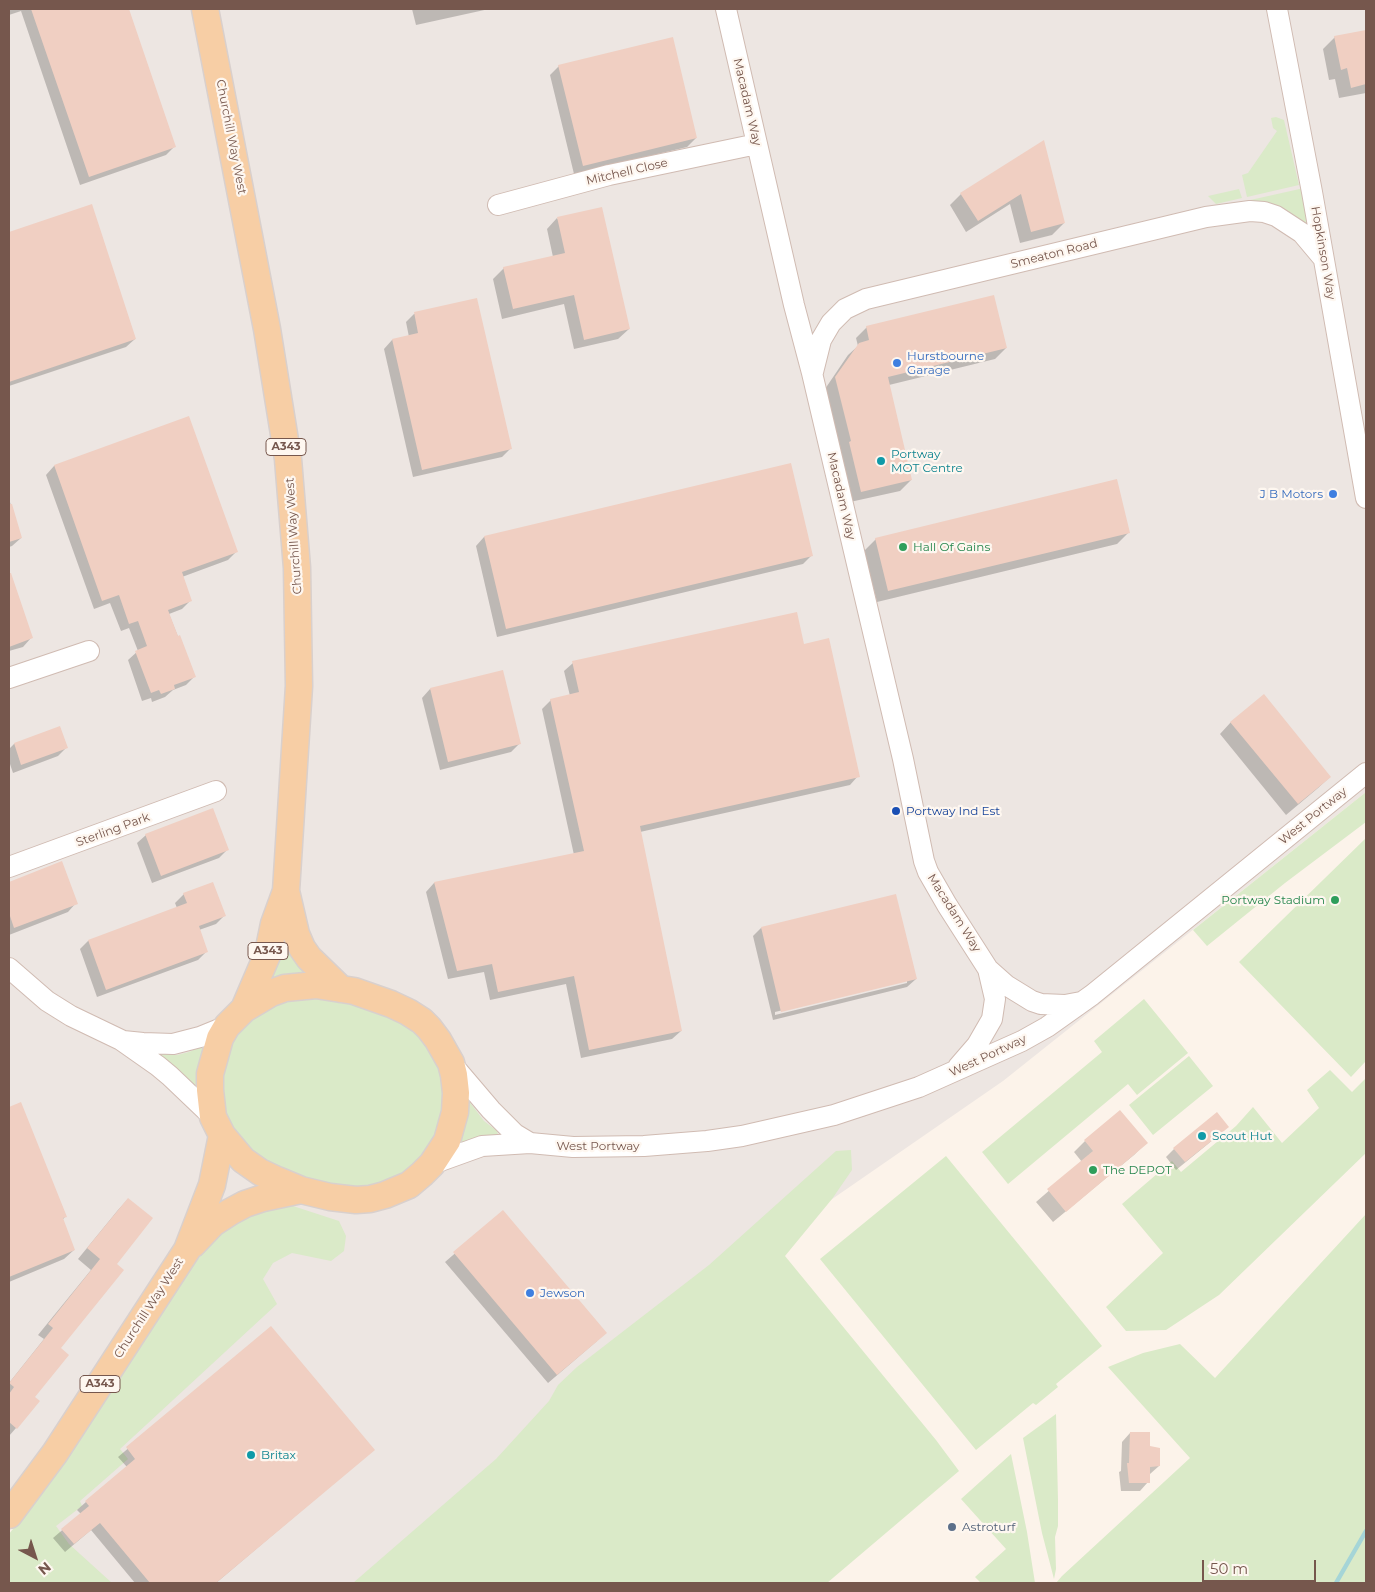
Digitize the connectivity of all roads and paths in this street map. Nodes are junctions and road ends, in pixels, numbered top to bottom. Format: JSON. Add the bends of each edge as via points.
{"nodes":[{"id":1,"x":205,"y":9,"type":"edge"},
{"id":2,"x":726,"y":9,"type":"edge"},
{"id":3,"x":1277,"y":9,"type":"edge"},
{"id":4,"x":757,"y":144,"type":"junction"},
{"id":5,"x":498,"y":205,"type":"dead end"},
{"id":6,"x":1323,"y":258,"type":"junction"},
{"id":7,"x":812,"y":374,"type":"junction"},
{"id":8,"x":1366,"y":498,"type":"edge"},
{"id":9,"x":90,"y":650,"type":"dead end"},
{"id":10,"x":9,"y":678,"type":"edge"},
{"id":11,"x":1366,"y":773,"type":"edge"},
{"id":12,"x":216,"y":791,"type":"dead end"},
{"id":13,"x":9,"y":867,"type":"edge"},
{"id":14,"x":286,"y":891,"type":"junction"},
{"id":15,"x":9,"y":968,"type":"edge"},
{"id":16,"x":988,"y":969,"type":"junction"},
{"id":17,"x":341,"y":989,"type":"junction"},
{"id":18,"x":1081,"y":1002,"type":"junction"},
{"id":19,"x":235,"y":1017,"type":"junction"},
{"id":20,"x":121,"y":1040,"type":"junction"},
{"id":21,"x":451,"y":1063,"type":"junction"},
{"id":22,"x":952,"y":1072,"type":"junction"},
{"id":23,"x":217,"y":1126,"type":"junction"},
{"id":24,"x":530,"y":1142,"type":"junction"},
{"id":25,"x":432,"y":1164,"type":"junction"},
{"id":26,"x":301,"y":1190,"type":"junction"},
{"id":27,"x":187,"y":1250,"type":"junction"},
{"id":28,"x":9,"y":1515,"type":"edge"}],
"edges":[{"from":1,"to":14,"type":"main road","name":"Churchill Way West","number":"A343","via":[[262,301],[288,459],[297,568],[299,686]]},
{"from":2,"to":4,"type":"street","name":"Macadam Way"},
{"from":3,"to":6,"type":"street","name":"Hopkinson Way"},
{"from":4,"to":5,"type":"street","name":"Mitchell Close","via":[[610,175]]},
{"from":4,"to":7,"type":"street","name":"Macadam Way"},
{"from":6,"to":7,"type":"street","name":"Smeaton Road","via":[[1302,233],[1276,216],[1250,211],[1206,217],[855,303],[826,331]]},
{"from":6,"to":8,"type":"street","name":"Hopkinson Way"},
{"from":7,"to":16,"type":"street","name":"Macadam Way","via":[[903,758],[924,861],[947,905]]},
{"from":9,"to":10,"type":"street"},
{"from":11,"to":18,"type":"street","name":"West Portway"},
{"from":12,"to":13,"type":"street","name":"Sterling Park"},
{"from":14,"to":17,"type":"main road","name":"Churchill Way West","number":"A343","via":[[302,948]]},
{"from":14,"to":19,"type":"main road","name":"Churchill Way West","number":"A343","via":[[268,953]]},
{"from":15,"to":20,"type":"street","via":[[47,1002]]},
{"from":16,"to":18,"type":"street","via":[[1032,1001],[1054,1005]]},
{"from":16,"to":22,"type":"street","via":[[995,999],[992,1019],[977,1046]]},
{"from":17,"to":19,"type":"main road","name":"Churchill Way West","via":[[316,985],[285,988],[271,993]]},
{"from":17,"to":21,"type":"main road","name":"Churchill Way West","via":[[391,1004],[422,1021]]},
{"from":18,"to":22,"type":"street","name":"West Portway","via":[[1022,1041]]},
{"from":19,"to":20,"type":"street","via":[[200,1037],[173,1044]]},
{"from":19,"to":23,"type":"main road","name":"Churchill Way West","via":[[220,1038],[210,1074],[210,1096]]},
{"from":20,"to":23,"type":"street","via":[[170,1076]]},
{"from":21,"to":24,"type":"street","via":[[500,1120]]},
{"from":21,"to":25,"type":"main road","name":"Churchill Way West","via":[[455,1112],[447,1141]]},
{"from":22,"to":24,"type":"street","name":"West Portway","via":[[919,1087],[834,1115],[742,1136],[598,1148]]},
{"from":23,"to":26,"type":"main road","name":"Churchill Way West","via":[[237,1154],[252,1166]]},
{"from":23,"to":27,"type":"main road","name":"Churchill Way West","number":"A343","via":[[212,1185]]},
{"from":24,"to":25,"type":"street","via":[[482,1146]]},
{"from":25,"to":26,"type":"main road","name":"Churchill Way West","via":[[408,1185],[370,1199],[330,1197]]},
{"from":26,"to":27,"type":"main road","name":"Churchill Way West","number":"A343","via":[[245,1204],[213,1224]]},
{"from":27,"to":28,"type":"main road","name":"Churchill Way West","number":"A343","via":[[55,1453]]}]}
